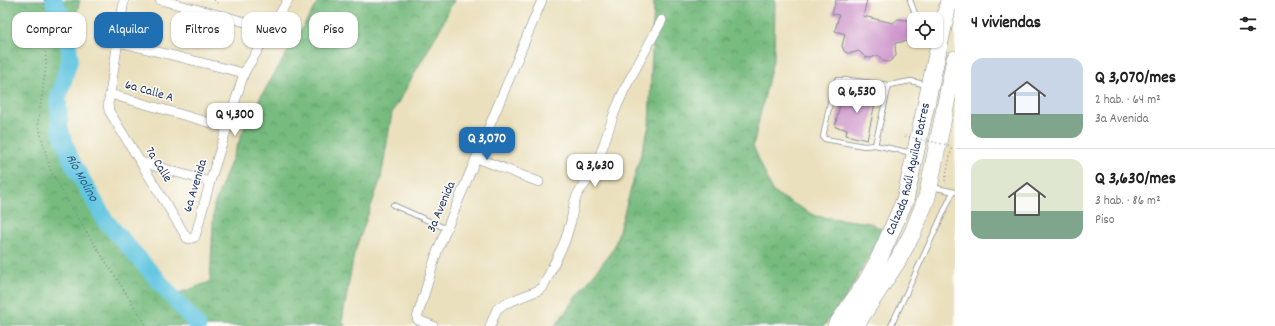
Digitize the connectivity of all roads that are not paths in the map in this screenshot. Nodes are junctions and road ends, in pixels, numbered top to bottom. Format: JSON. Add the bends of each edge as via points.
{"nodes":[{"id":1,"x":124,"y":0,"type":"edge"},
{"id":2,"x":160,"y":0,"type":"edge"},
{"id":3,"x":288,"y":0,"type":"edge"},
{"id":4,"x":542,"y":0,"type":"edge"},
{"id":5,"x":910,"y":0,"type":"edge"},
{"id":6,"x":950,"y":0,"type":"edge"},
{"id":7,"x":122,"y":12,"type":"edge"},
{"id":8,"x":280,"y":12,"type":"edge"},
{"id":9,"x":914,"y":12,"type":"edge"},
{"id":10,"x":662,"y":20,"type":"dead end"},
{"id":11,"x":242,"y":21,"type":"edge"},
{"id":12,"x":943,"y":24,"type":"edge"},
{"id":13,"x":117,"y":48,"type":"edge"},
{"id":14,"x":142,"y":48,"type":"edge"},
{"id":15,"x":259,"y":48,"type":"edge"},
{"id":16,"x":937,"y":48,"type":"edge"},
{"id":17,"x":954,"y":68,"type":"edge"},
{"id":18,"x":244,"y":73,"type":"junction"},
{"id":19,"x":889,"y":85,"type":"junction"},
{"id":20,"x":931,"y":85,"type":"junction"},
{"id":21,"x":110,"y":94,"type":"junction"},
{"id":22,"x":228,"y":128,"type":"junction"},
{"id":23,"x":875,"y":145,"type":"junction"},
{"id":24,"x":916,"y":154,"type":"junction"},
{"id":25,"x":477,"y":158,"type":"junction"},
{"id":26,"x":141,"y":162,"type":"junction"},
{"id":27,"x":210,"y":182,"type":"junction"},
{"id":28,"x":539,"y":182,"type":"dead end"},
{"id":29,"x":929,"y":187,"type":"junction"},
{"id":30,"x":954,"y":192,"type":"edge"},
{"id":31,"x":393,"y":205,"type":"dead end"},
{"id":32,"x":447,"y":229,"type":"junction"},
{"id":33,"x":185,"y":233,"type":"joint"},
{"id":34,"x":433,"y":326,"type":"edge"},
{"id":35,"x":490,"y":326,"type":"edge"},
{"id":36,"x":836,"y":326,"type":"edge"},
{"id":37,"x":855,"y":326,"type":"edge"},
{"id":38,"x":890,"y":326,"type":"edge"}],
"edges":[{"from":1,"to":7,"type":"street"},
{"from":2,"to":11,"type":"street"},
{"from":3,"to":8,"type":"street","name":"6a Avenida"},
{"from":4,"to":25,"type":"street","name":"3a Avenida"},
{"from":5,"to":9,"type":"lane"},
{"from":6,"to":12,"type":"highway","name":"Calzada Raúl Aguilar Batres"},
{"from":10,"to":35,"type":"street","via":[[625,88],[597,164],[574,202],[565,241],[544,287],[500,306],[493,315]]},
{"from":13,"to":21,"type":"street"},
{"from":14,"to":18,"type":"street"},
{"from":15,"to":18,"type":"street","name":"6a Avenida"},
{"from":16,"to":20,"type":"highway","name":"Calzada Raúl Aguilar Batres"},
{"from":17,"to":29,"type":"highway","name":"Calzada Raúl Aguilar Batres"},
{"from":18,"to":22,"type":"street","name":"6a Avenida"},
{"from":19,"to":20,"type":"lane","via":[[911,81]]},
{"from":19,"to":23,"type":"lane"},
{"from":19,"to":23,"type":"lane","via":[[848,80],[837,80],[834,83],[824,139],[864,146]]},
{"from":20,"to":24,"type":"highway","name":"Calzada Raúl Aguilar Batres"},
{"from":21,"to":22,"type":"street","name":"6a Calle A"},
{"from":21,"to":26,"type":"street","name":"7a Calle","via":[[109,111]]},
{"from":22,"to":27,"type":"street","name":"6a Avenida"},
{"from":23,"to":24,"type":"lane"},
{"from":24,"to":36,"type":"highway","name":"Calzada Raúl Aguilar Batres","via":[[905,200],[888,241],[867,281]]},
{"from":25,"to":28,"type":"street"},
{"from":25,"to":32,"type":"street","name":"3a Avenida"},
{"from":26,"to":27,"type":"street"},
{"from":26,"to":33,"type":"street","name":"7a Calle"},
{"from":27,"to":33,"type":"street","name":"6a Avenida","via":[[195,237],[187,238]]},
{"from":29,"to":30,"type":"lane"},
{"from":29,"to":37,"type":"highway","name":"Calzada Raúl Aguilar Batres","via":[[913,232]]},
{"from":30,"to":38,"type":"lane"},
{"from":31,"to":32,"type":"lane"},
{"from":32,"to":34,"type":"street","name":"3a Avenida","via":[[417,316],[418,320]]}]}
